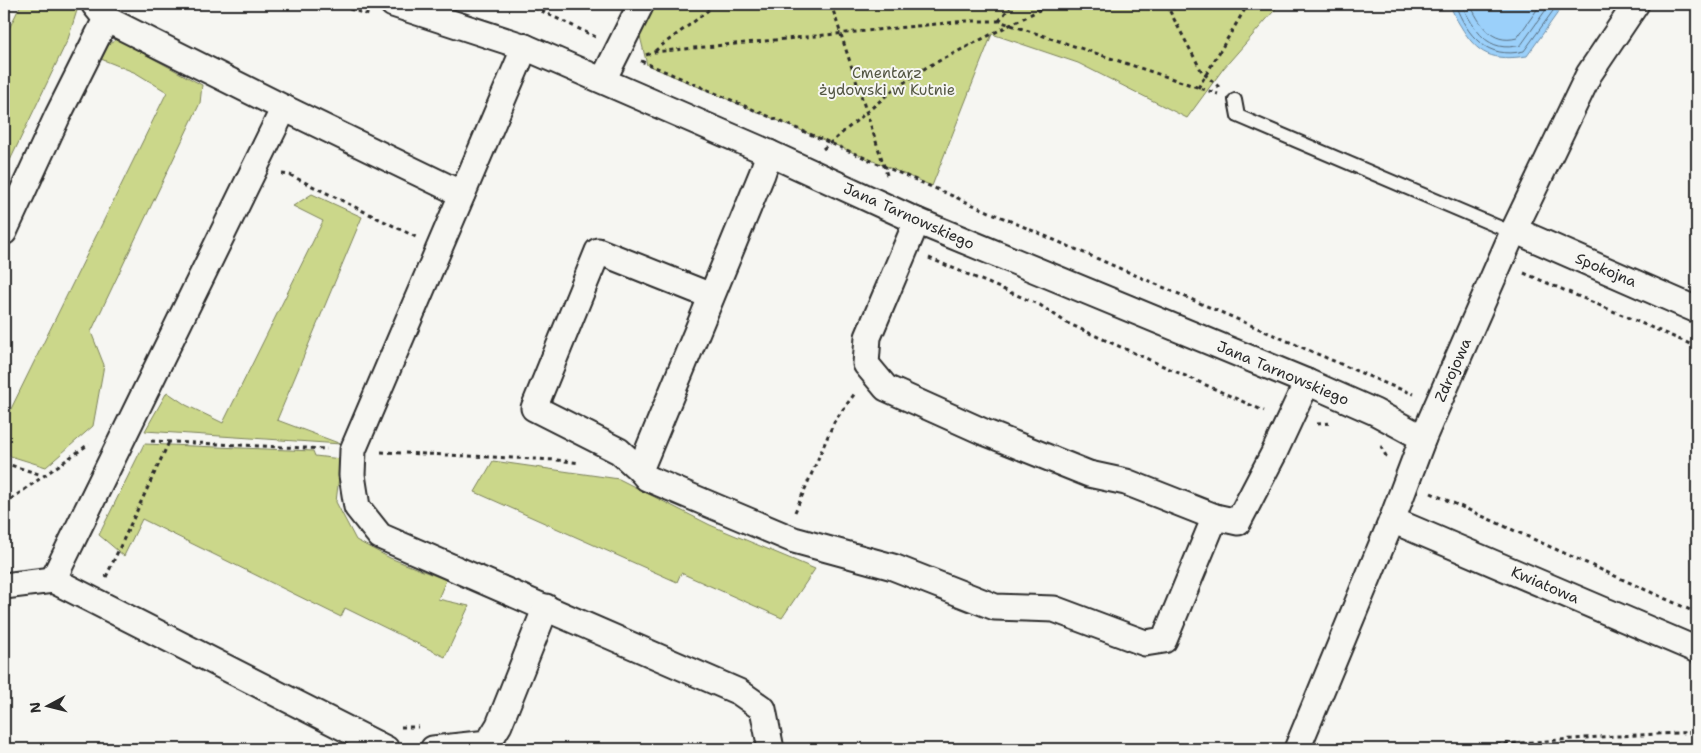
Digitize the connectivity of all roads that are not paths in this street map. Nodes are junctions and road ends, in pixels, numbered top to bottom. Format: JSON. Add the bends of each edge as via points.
{"nodes":[{"id":1,"x":393,"y":4,"type":"edge"},
{"id":2,"x":641,"y":4,"type":"edge"},
{"id":3,"x":1636,"y":4,"type":"edge"},
{"id":4,"x":100,"y":11,"type":"edge"},
{"id":5,"x":525,"y":47,"type":"junction"},
{"id":6,"x":603,"y":80,"type":"junction"},
{"id":7,"x":1235,"y":100,"type":"road end"},
{"id":8,"x":284,"y":108,"type":"junction"},
{"id":9,"x":769,"y":153,"type":"junction"},
{"id":10,"x":462,"y":194,"type":"junction"},
{"id":11,"x":916,"y":222,"type":"junction"},
{"id":12,"x":4,"y":232,"type":"edge"},
{"id":13,"x":1514,"y":232,"type":"junction"},
{"id":14,"x":711,"y":296,"type":"junction"},
{"id":15,"x":1697,"y":310,"type":"edge"},
{"id":16,"x":1307,"y":382,"type":"junction"},
{"id":17,"x":1423,"y":438,"type":"junction"},
{"id":18,"x":640,"y":470,"type":"junction"},
{"id":19,"x":1215,"y":517,"type":"junction"},
{"id":20,"x":1392,"y":520,"type":"junction"},
{"id":21,"x":53,"y":580,"type":"junction"},
{"id":22,"x":4,"y":586,"type":"edge"},
{"id":23,"x":546,"y":607,"type":"junction"},
{"id":24,"x":1697,"y":650,"type":"edge"},
{"id":25,"x":391,"y":738,"type":"edge"},
{"id":26,"x":489,"y":746,"type":"edge"},
{"id":27,"x":433,"y":749,"type":"edge"},
{"id":28,"x":771,"y":749,"type":"edge"},
{"id":29,"x":1297,"y":749,"type":"edge"}],
"edges":[{"from":1,"to":5,"type":"street","name":"Jana Tarnowskiego"},
{"from":2,"to":6,"type":"street"},
{"from":3,"to":13,"type":"street","name":"Zdrojowa","via":[[1589,74]]},
{"from":4,"to":8,"type":"street"},
{"from":4,"to":12,"type":"street","via":[[58,115]]},
{"from":5,"to":6,"type":"street","name":"Jana Tarnowskiego"},
{"from":5,"to":10,"type":"street"},
{"from":6,"to":9,"type":"street","name":"Jana Tarnowskiego"},
{"from":7,"to":13,"type":"lane","via":[[1238,116]]},
{"from":8,"to":10,"type":"street"},
{"from":8,"to":21,"type":"street"},
{"from":9,"to":11,"type":"street","name":"Jana Tarnowskiego"},
{"from":9,"to":14,"type":"street"},
{"from":10,"to":23,"type":"street","via":[[353,450],[356,507],[380,536]]},
{"from":11,"to":16,"type":"street","name":"Jana Tarnowskiego"},
{"from":11,"to":19,"type":"street","via":[[868,337],[866,364],[886,388],[1089,474],[1126,482]]},
{"from":13,"to":15,"type":"street","name":"Spokojna"},
{"from":13,"to":17,"type":"street","name":"Zdrojowa"},
{"from":14,"to":18,"type":"street"},
{"from":14,"to":18,"type":"street","via":[[598,252],[560,344],[534,408],[619,451]]},
{"from":16,"to":17,"type":"street","name":"Jana Tarnowskiego","via":[[1375,412]]},
{"from":16,"to":19,"type":"street","via":[[1238,522]]},
{"from":17,"to":20,"type":"street","name":"Zdrojowa"},
{"from":18,"to":19,"type":"street","via":[[647,478],[794,540],[893,567],[995,607],[1054,609],[1144,643],[1164,640]]},
{"from":20,"to":24,"type":"street","name":"Kwiatowa"},
{"from":20,"to":29,"type":"street","name":"Zdrojowa"},
{"from":21,"to":22,"type":"street"},
{"from":21,"to":25,"type":"street"},
{"from":23,"to":26,"type":"street"},
{"from":23,"to":28,"type":"street","via":[[739,692],[763,709]]},
{"from":26,"to":27,"type":"street"}]}
